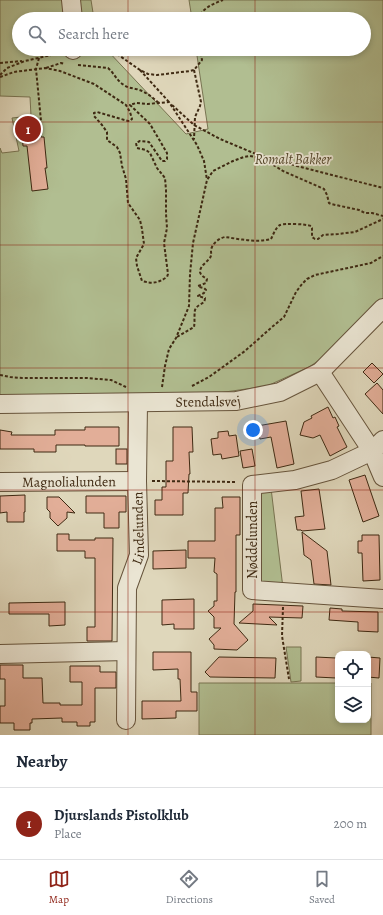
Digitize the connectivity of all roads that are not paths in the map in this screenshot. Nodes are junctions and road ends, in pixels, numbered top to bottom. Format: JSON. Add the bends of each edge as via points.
{"nodes":[{"id":1,"x":71,"y":0,"type":"edge"},
{"id":2,"x":72,"y":12,"type":"edge"},
{"id":3,"x":383,"y":308,"type":"edge"},
{"id":4,"x":320,"y":372,"type":"junction"},
{"id":5,"x":138,"y":403,"type":"junction"},
{"id":6,"x":0,"y":404,"type":"edge"},
{"id":7,"x":377,"y":446,"type":"edge"},
{"id":8,"x":383,"y":477,"type":"edge"},
{"id":9,"x":137,"y":481,"type":"junction"},
{"id":10,"x":0,"y":482,"type":"edge"},
{"id":11,"x":383,"y":599,"type":"edge"},
{"id":12,"x":126,"y":651,"type":"junction"},
{"id":13,"x":0,"y":654,"type":"edge"},
{"id":14,"x":126,"y":720,"type":"dead end"}],
"edges":[{"from":1,"to":2,"type":"street"},
{"from":3,"to":4,"type":"street","name":"Stendalsvej"},
{"from":4,"to":5,"type":"street","name":"Stendalsvej","via":[[280,392],[236,401]]},
{"from":4,"to":7,"type":"street"},
{"from":5,"to":6,"type":"street","name":"Stendalsvej"},
{"from":5,"to":9,"type":"street","name":"Lindelunden"},
{"from":7,"to":8,"type":"street"},
{"from":7,"to":11,"type":"street","name":"Nøddelunden","via":[[332,470],[295,480],[252,485],[252,590]]},
{"from":9,"to":10,"type":"street","name":"Magnolialunden"},
{"from":9,"to":12,"type":"street","name":"Lindelunden","via":[[139,555],[127,588]]},
{"from":12,"to":13,"type":"street"},
{"from":12,"to":14,"type":"street","name":"Lindelunden"}]}
